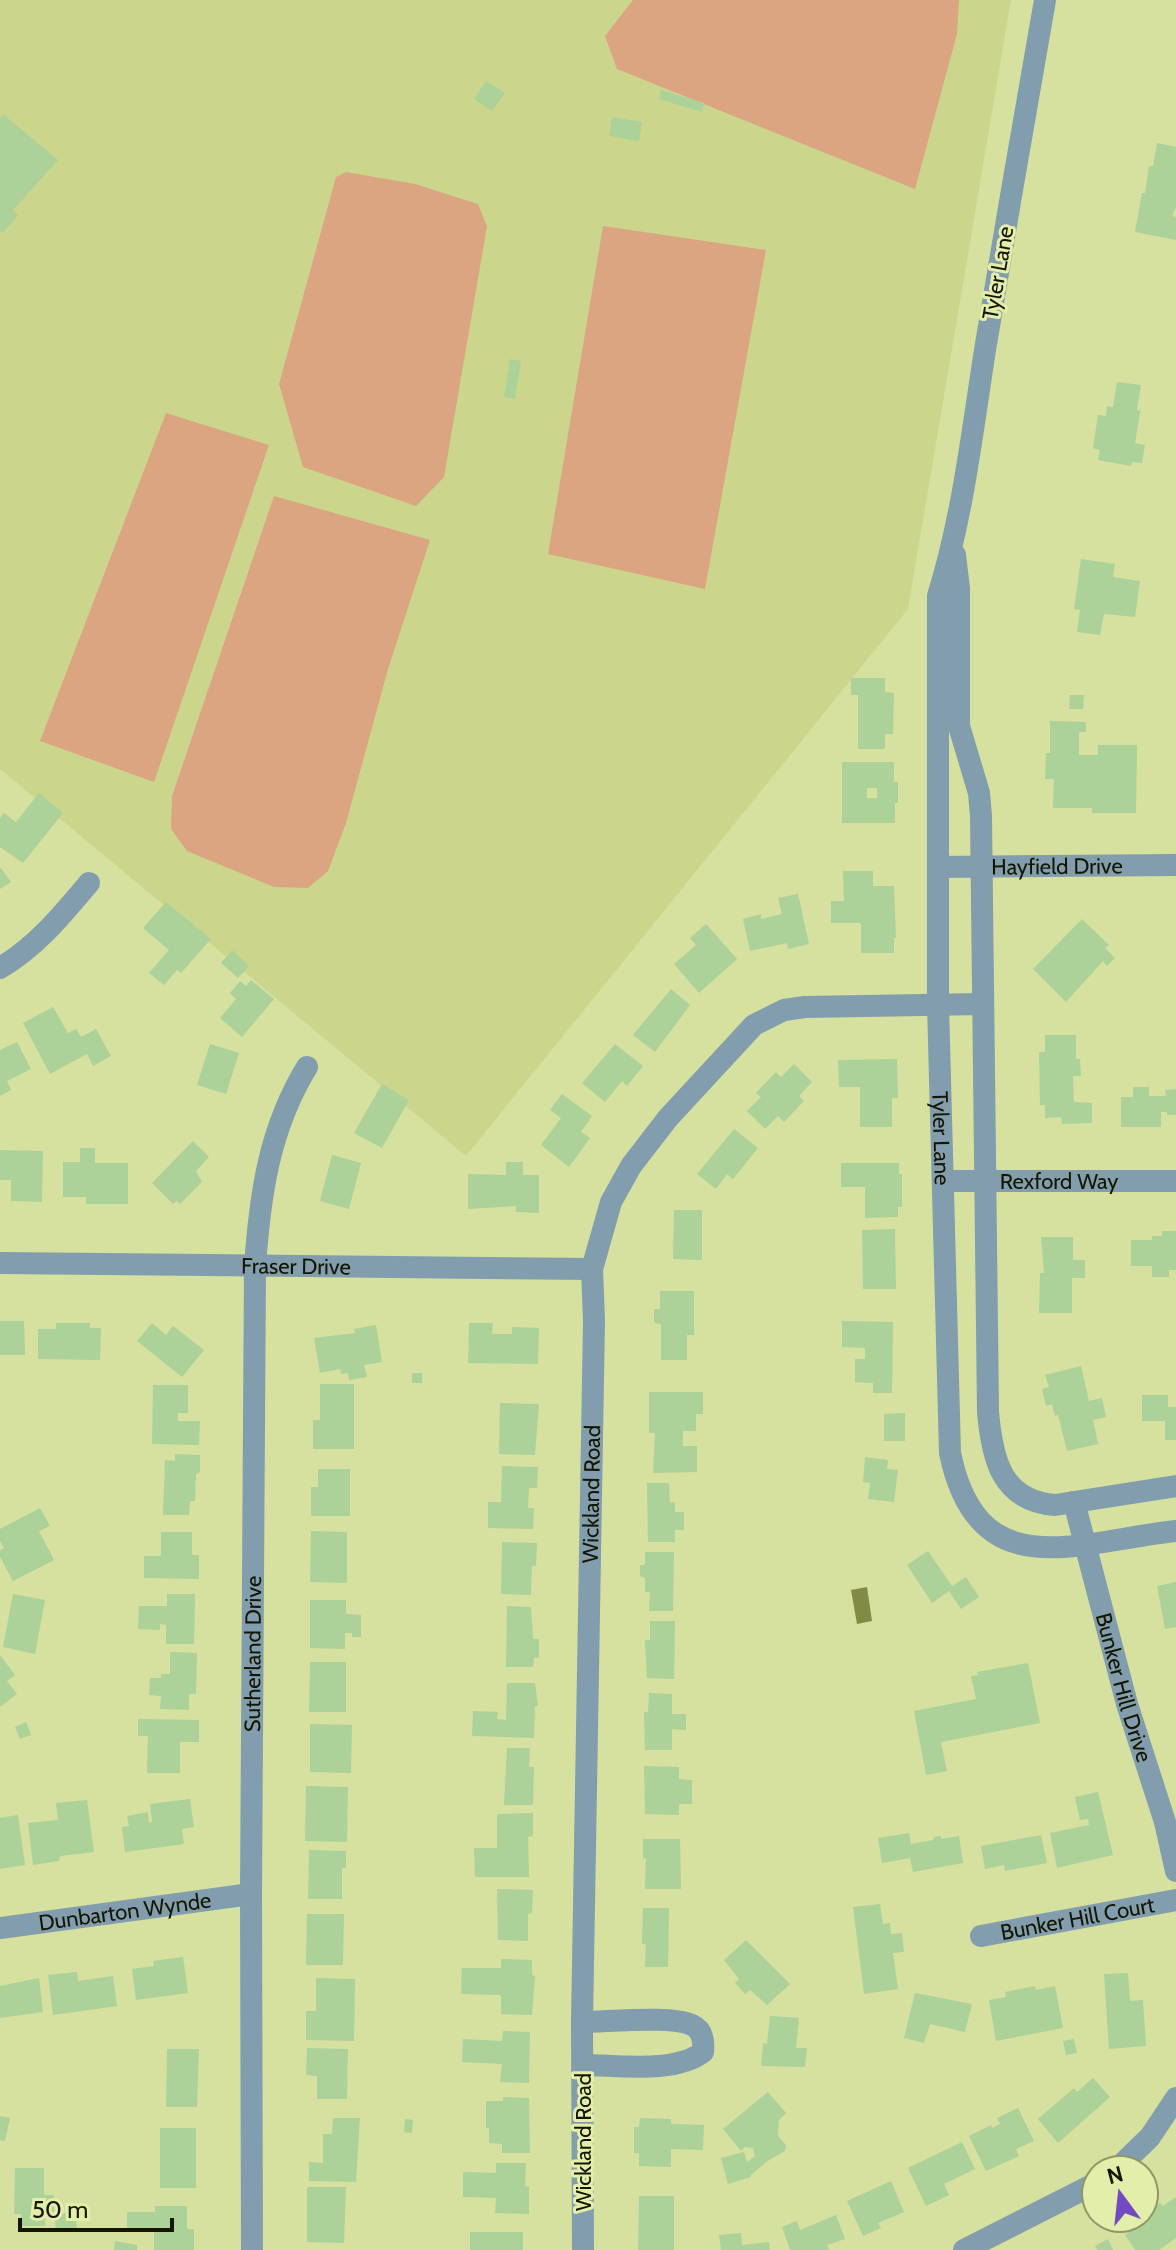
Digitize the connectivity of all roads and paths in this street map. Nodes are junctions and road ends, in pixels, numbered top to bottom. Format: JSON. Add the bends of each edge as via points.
{"nodes":[{"id":1,"x":1045,"y":0,"type":"edge"},
{"id":2,"x":953,"y":546,"type":"junction"},
{"id":3,"x":1176,"y":865,"type":"edge"},
{"id":4,"x":982,"y":866,"type":"junction"},
{"id":5,"x":939,"y":867,"type":"junction"},
{"id":6,"x":89,"y":883,"type":"dead end"},
{"id":7,"x":0,"y":968,"type":"edge"},
{"id":8,"x":938,"y":1004,"type":"junction"},
{"id":9,"x":983,"y":1004,"type":"junction"},
{"id":10,"x":307,"y":1067,"type":"dead end"},
{"id":11,"x":943,"y":1181,"type":"junction"},
{"id":12,"x":985,"y":1181,"type":"junction"},
{"id":13,"x":1176,"y":1181,"type":"edge"},
{"id":14,"x":0,"y":1263,"type":"edge"},
{"id":15,"x":255,"y":1266,"type":"junction"},
{"id":16,"x":592,"y":1269,"type":"junction"},
{"id":17,"x":1176,"y":1486,"type":"edge"},
{"id":18,"x":1074,"y":1502,"type":"junction"},
{"id":19,"x":1176,"y":1531,"type":"edge"},
{"id":20,"x":1084,"y":1547,"type":"junction"},
{"id":21,"x":1176,"y":1871,"type":"edge"},
{"id":22,"x":251,"y":1894,"type":"junction"},
{"id":23,"x":1176,"y":1900,"type":"edge"},
{"id":24,"x":0,"y":1928,"type":"edge"},
{"id":25,"x":981,"y":1936,"type":"dead end"},
{"id":26,"x":582,"y":2022,"type":"junction"},
{"id":27,"x":583,"y":2065,"type":"junction"},
{"id":28,"x":1176,"y":2098,"type":"edge"},
{"id":29,"x":1132,"y":2154,"type":"edge"},
{"id":30,"x":1080,"y":2191,"type":"edge"},
{"id":31,"x":252,"y":2250,"type":"edge"},
{"id":32,"x":583,"y":2250,"type":"edge"},
{"id":33,"x":964,"y":2250,"type":"edge"}],
"edges":[{"from":1,"to":2,"type":"street","name":"Tyler Lane"},
{"from":2,"to":4,"type":"street","name":"Tyler Lane","via":[[959,588],[959,726],[979,793]]},
{"from":2,"to":5,"type":"street","name":"Tyler Lane","via":[[938,596]]},
{"from":3,"to":4,"type":"street","name":"Hayfield Drive"},
{"from":4,"to":5,"type":"street","name":"Hayfield Drive"},
{"from":4,"to":9,"type":"street","name":"Tyler Lane"},
{"from":5,"to":8,"type":"street","name":"Tyler Lane"},
{"from":6,"to":7,"type":"street","via":[[52,927]]},
{"from":8,"to":9,"type":"street","name":"Wickland Road"},
{"from":8,"to":11,"type":"street","name":"Tyler Lane"},
{"from":8,"to":16,"type":"street","name":"Wickland Road","via":[[805,1007],[784,1010],[754,1025],[631,1166],[606,1212]]},
{"from":9,"to":12,"type":"street","name":"Tyler Lane"},
{"from":10,"to":15,"type":"street","name":"Sutherland Drive","via":[[291,1093],[268,1157]]},
{"from":11,"to":12,"type":"street","name":"Rexford Way"},
{"from":11,"to":20,"type":"street","name":"Tyler Lane","via":[[950,1453],[962,1496],[999,1536],[1024,1545]]},
{"from":12,"to":13,"type":"street","name":"Rexford Way"},
{"from":12,"to":18,"type":"street","name":"Tyler Lane","via":[[990,1436],[1011,1488],[1040,1504]]},
{"from":14,"to":15,"type":"street","name":"Fraser Drive"},
{"from":15,"to":16,"type":"street","name":"Fraser Drive"},
{"from":15,"to":22,"type":"street","name":"Sutherland Drive"},
{"from":16,"to":26,"type":"street","name":"Wickland Road"},
{"from":17,"to":18,"type":"street","name":"Tyler Lane"},
{"from":18,"to":20,"type":"street","name":"Bunker Hill Drive"},
{"from":19,"to":20,"type":"street","name":"Tyler Lane"},
{"from":20,"to":21,"type":"street","name":"Bunker Hill Drive"},
{"from":22,"to":24,"type":"street","name":"Dunbarton Wynde"},
{"from":22,"to":31,"type":"street","name":"Sutherland Drive"},
{"from":23,"to":25,"type":"street","name":"Bunker Hill Court"},
{"from":26,"to":27,"type":"street","name":"Wickland Road"},
{"from":26,"to":27,"type":"street","via":[[673,2021],[692,2025],[704,2043],[703,2052],[691,2061]]},
{"from":27,"to":32,"type":"street","name":"Wickland Road"},
{"from":28,"to":29,"type":"street"},
{"from":30,"to":33,"type":"street"}]}
